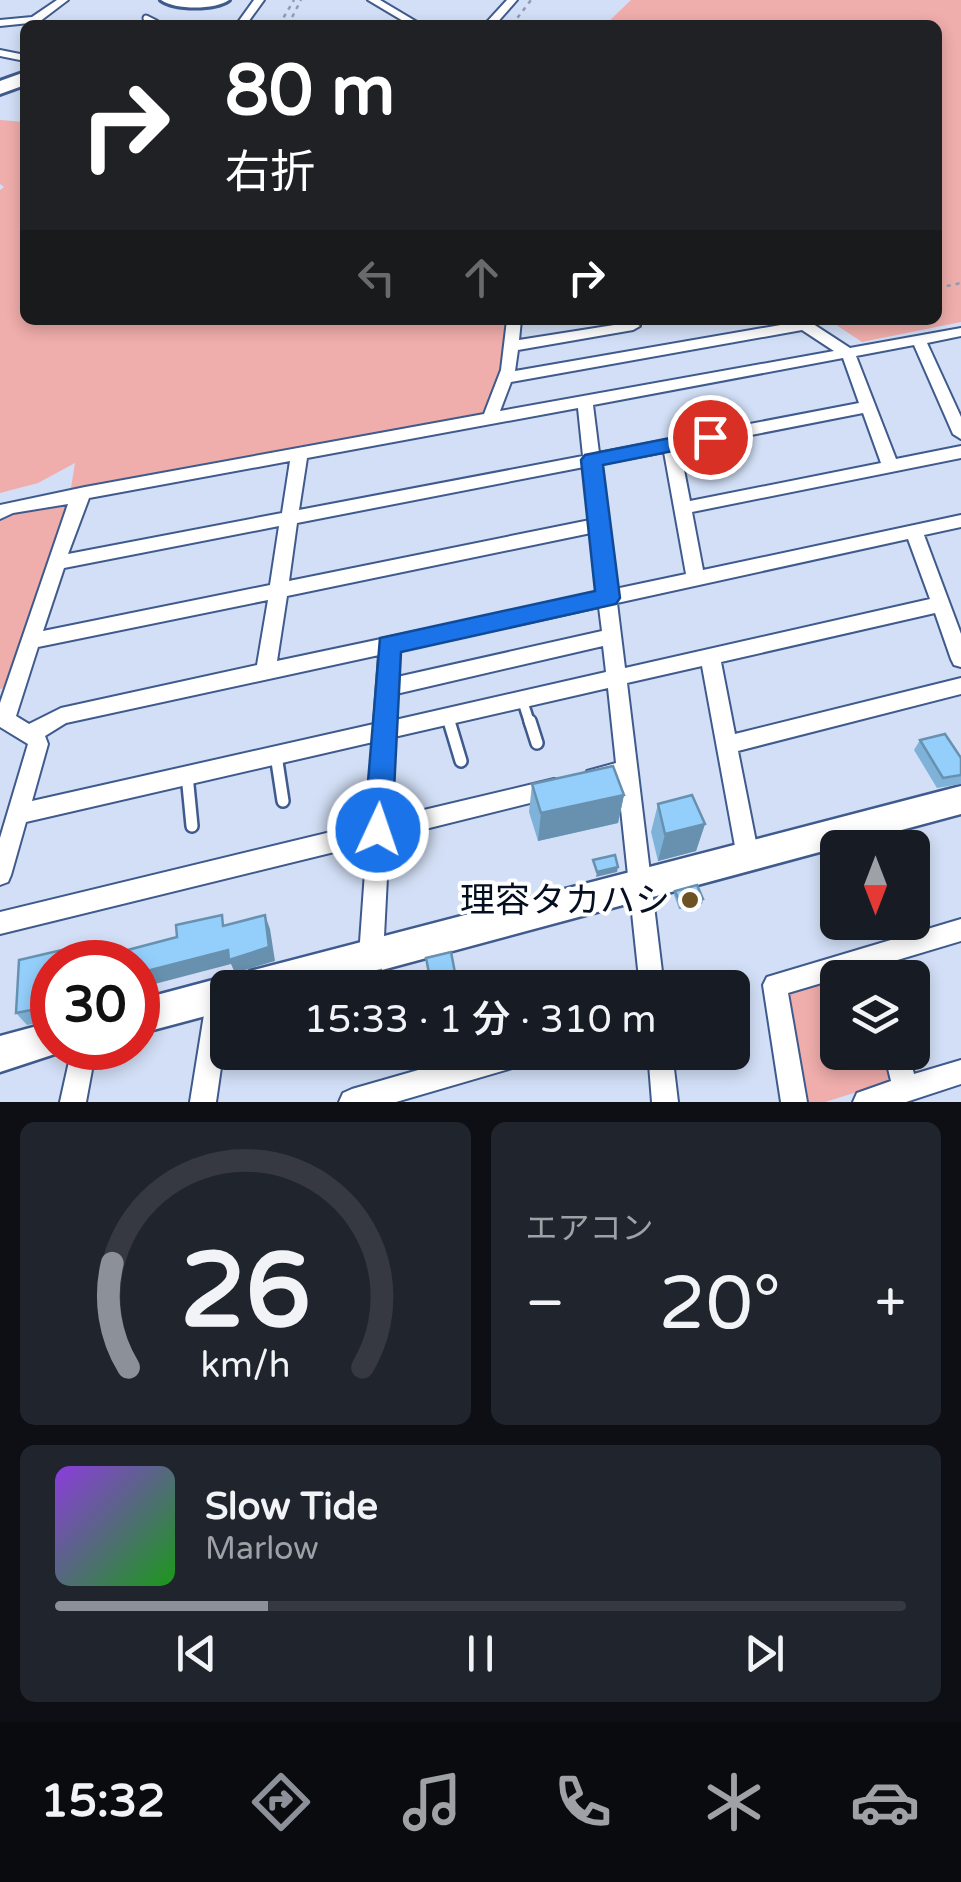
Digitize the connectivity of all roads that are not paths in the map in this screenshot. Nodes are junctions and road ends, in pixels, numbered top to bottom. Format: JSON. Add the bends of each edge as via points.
{"nodes":[{"id":1,"x":63,"y":0,"type":"edge"},
{"id":2,"x":170,"y":0,"type":"edge"},
{"id":3,"x":190,"y":0,"type":"edge"},
{"id":4,"x":220,"y":0,"type":"edge"},
{"id":5,"x":374,"y":0,"type":"edge"},
{"id":6,"x":512,"y":0,"type":"edge"},
{"id":7,"x":35,"y":20,"type":"edge"},
{"id":8,"x":158,"y":20,"type":"edge"},
{"id":9,"x":408,"y":20,"type":"edge"},
{"id":10,"x":494,"y":20,"type":"edge"},
{"id":11,"x":514,"y":325,"type":"edge"},
{"id":12,"x":619,"y":325,"type":"edge"},
{"id":13,"x":631,"y":325,"type":"edge"},
{"id":14,"x":791,"y":325,"type":"edge"},
{"id":15,"x":804,"y":325,"type":"edge"},
{"id":16,"x":961,"y":332,"type":"edge"},
{"id":17,"x":919,"y":340,"type":"junction"},
{"id":18,"x":513,"y":346,"type":"junction"},
{"id":19,"x":662,"y":350,"type":"junction"},
{"id":20,"x":848,"y":353,"type":"junction"},
{"id":21,"x":505,"y":378,"type":"junction"},
{"id":22,"x":961,"y":389,"type":"edge"},
{"id":23,"x":943,"y":393,"type":"junction"},
{"id":24,"x":586,"y":401,"type":"junction"},
{"id":25,"x":868,"y":407,"type":"junction"},
{"id":26,"x":490,"y":418,"type":"junction"},
{"id":27,"x":961,"y":434,"type":"edge"},
{"id":28,"x":671,"y":445,"type":"junction"},
{"id":29,"x":961,"y":452,"type":"edge"},
{"id":30,"x":299,"y":454,"type":"junction"},
{"id":31,"x":592,"y":460,"type":"junction"},
{"id":32,"x":890,"y":466,"type":"junction"},
{"id":33,"x":79,"y":496,"type":"junction"},
{"id":34,"x":684,"y":508,"type":"junction"},
{"id":35,"x":0,"y":513,"type":"edge"},
{"id":36,"x":289,"y":518,"type":"junction"},
{"id":37,"x":961,"y":521,"type":"edge"},
{"id":38,"x":599,"y":525,"type":"junction"},
{"id":39,"x":914,"y":531,"type":"junction"},
{"id":40,"x":57,"y":563,"type":"junction"},
{"id":41,"x":696,"y":578,"type":"junction"},
{"id":42,"x":278,"y":591,"type":"junction"},
{"id":43,"x":608,"y":598,"type":"junction"},
{"id":44,"x":941,"y":604,"type":"junction"},
{"id":45,"x":612,"y":636,"type":"junction"},
{"id":46,"x":31,"y":641,"type":"junction"},
{"id":47,"x":389,"y":645,"type":"junction"},
{"id":48,"x":710,"y":656,"type":"junction"},
{"id":49,"x":961,"y":660,"type":"edge"},
{"id":50,"x":266,"y":672,"type":"junction"},
{"id":51,"x":617,"y":678,"type":"junction"},
{"id":52,"x":961,"y":686,"type":"edge"},
{"id":53,"x":386,"y":688,"type":"junction"},
{"id":54,"x":522,"y":699,"type":"junction"},
{"id":55,"x":448,"y":716,"type":"junction"},
{"id":56,"x":384,"y":731,"type":"junction"},
{"id":57,"x":29,"y":735,"type":"junction"},
{"id":58,"x":537,"y":743,"type":"dead end"},
{"id":59,"x":727,"y":745,"type":"junction"},
{"id":60,"x":276,"y":755,"type":"junction"},
{"id":61,"x":461,"y":760,"type":"dead end"},
{"id":62,"x":628,"y":770,"type":"junction"},
{"id":63,"x":187,"y":776,"type":"junction"},
{"id":64,"x":961,"y":800,"type":"edge"},
{"id":65,"x":283,"y":802,"type":"dead end"},
{"id":66,"x":18,"y":814,"type":"junction"},
{"id":67,"x":192,"y":826,"type":"dead end"},
{"id":68,"x":378,"y":830,"type":"junction"},
{"id":69,"x":748,"y":856,"type":"junction"},
{"id":70,"x":0,"y":876,"type":"edge"},
{"id":71,"x":640,"y":884,"type":"junction"},
{"id":72,"x":0,"y":923,"type":"edge"},
{"id":73,"x":961,"y":930,"type":"edge"},
{"id":74,"x":370,"y":956,"type":"junction"},
{"id":75,"x":890,"y":960,"type":"edge"},
{"id":76,"x":316,"y":970,"type":"edge"},
{"id":77,"x":650,"y":970,"type":"edge"},
{"id":78,"x":820,"y":977,"type":"edge"},
{"id":79,"x":210,"y":998,"type":"edge"},
{"id":80,"x":160,"y":1011,"type":"edge"},
{"id":81,"x":30,"y":1045,"type":"edge"},
{"id":82,"x":0,"y":1054,"type":"edge"},
{"id":83,"x":80,"y":1070,"type":"edge"},
{"id":84,"x":212,"y":1070,"type":"edge"},
{"id":85,"x":463,"y":1070,"type":"edge"},
{"id":86,"x":662,"y":1070,"type":"edge"},
{"id":87,"x":901,"y":1070,"type":"edge"},
{"id":88,"x":961,"y":1072,"type":"edge"},
{"id":89,"x":906,"y":1089,"type":"junction"},
{"id":90,"x":73,"y":1102,"type":"edge"},
{"id":91,"x":204,"y":1102,"type":"edge"},
{"id":92,"x":352,"y":1102,"type":"edge"},
{"id":93,"x":665,"y":1102,"type":"edge"},
{"id":94,"x":794,"y":1102,"type":"edge"},
{"id":95,"x":866,"y":1102,"type":"edge"}],
"edges":[{"from":1,"to":7,"type":"street"},
{"from":2,"to":3,"type":"highway"},
{"from":3,"to":4,"type":"highway"},
{"from":3,"to":8,"type":"highway","via":[[178,14]]},
{"from":5,"to":9,"type":"street"},
{"from":6,"to":10,"type":"street"},
{"from":11,"to":18,"type":"street"},
{"from":12,"to":18,"type":"street"},
{"from":13,"to":19,"type":"street"},
{"from":14,"to":19,"type":"street"},
{"from":15,"to":20,"type":"street"},
{"from":16,"to":17,"type":"street"},
{"from":17,"to":20,"type":"street"},
{"from":17,"to":23,"type":"street"},
{"from":18,"to":21,"type":"street"},
{"from":19,"to":21,"type":"street"},
{"from":20,"to":24,"type":"street"},
{"from":20,"to":25,"type":"street"},
{"from":21,"to":26,"type":"street"},
{"from":22,"to":23,"type":"street"},
{"from":23,"to":27,"type":"street"},
{"from":24,"to":26,"type":"street"},
{"from":24,"to":31,"type":"street"},
{"from":25,"to":28,"type":"street"},
{"from":25,"to":32,"type":"street"},
{"from":26,"to":30,"type":"street"},
{"from":28,"to":31,"type":"street"},
{"from":28,"to":34,"type":"street"},
{"from":29,"to":32,"type":"street"},
{"from":30,"to":33,"type":"street"},
{"from":30,"to":36,"type":"street"},
{"from":31,"to":36,"type":"street"},
{"from":31,"to":38,"type":"street"},
{"from":32,"to":34,"type":"street"},
{"from":33,"to":35,"type":"street"},
{"from":33,"to":40,"type":"street"},
{"from":34,"to":41,"type":"street"},
{"from":36,"to":40,"type":"street"},
{"from":36,"to":42,"type":"street"},
{"from":37,"to":39,"type":"street"},
{"from":38,"to":42,"type":"street"},
{"from":38,"to":43,"type":"street"},
{"from":39,"to":41,"type":"street"},
{"from":39,"to":44,"type":"street"},
{"from":40,"to":46,"type":"street"},
{"from":41,"to":43,"type":"street"},
{"from":42,"to":46,"type":"street"},
{"from":42,"to":50,"type":"street"},
{"from":43,"to":45,"type":"street"},
{"from":43,"to":47,"type":"street"},
{"from":44,"to":48,"type":"street"},
{"from":44,"to":49,"type":"street"},
{"from":45,"to":51,"type":"street"},
{"from":45,"to":53,"type":"street"},
{"from":46,"to":57,"type":"street","via":[[6,714]]},
{"from":47,"to":50,"type":"street"},
{"from":47,"to":53,"type":"street"},
{"from":48,"to":51,"type":"street"},
{"from":48,"to":59,"type":"street"},
{"from":50,"to":57,"type":"street","via":[[61,716]]},
{"from":51,"to":54,"type":"street"},
{"from":51,"to":62,"type":"street"},
{"from":52,"to":59,"type":"street"},
{"from":53,"to":56,"type":"street"},
{"from":54,"to":55,"type":"street"},
{"from":54,"to":58,"type":"lane"},
{"from":55,"to":56,"type":"street"},
{"from":55,"to":61,"type":"lane"},
{"from":56,"to":60,"type":"street"},
{"from":56,"to":68,"type":"street"},
{"from":57,"to":66,"type":"street","via":[[38,744]]},
{"from":59,"to":69,"type":"street"},
{"from":60,"to":63,"type":"street"},
{"from":60,"to":65,"type":"lane"},
{"from":62,"to":68,"type":"street"},
{"from":62,"to":71,"type":"street"},
{"from":63,"to":66,"type":"street"},
{"from":63,"to":67,"type":"lane"},
{"from":64,"to":69,"type":"street"},
{"from":66,"to":70,"type":"street"},
{"from":68,"to":72,"type":"street"},
{"from":68,"to":74,"type":"street"},
{"from":69,"to":71,"type":"street"},
{"from":71,"to":74,"type":"street"},
{"from":71,"to":77,"type":"street"},
{"from":73,"to":75,"type":"street"},
{"from":74,"to":76,"type":"street"},
{"from":78,"to":94,"type":"street","via":[[775,985]]},
{"from":79,"to":80,"type":"street"},
{"from":81,"to":82,"type":"street"},
{"from":83,"to":90,"type":"street"},
{"from":84,"to":91,"type":"street"},
{"from":85,"to":92,"type":"street"},
{"from":86,"to":93,"type":"street"},
{"from":87,"to":89,"type":"street"},
{"from":88,"to":89,"type":"street"},
{"from":89,"to":95,"type":"street"}]}
